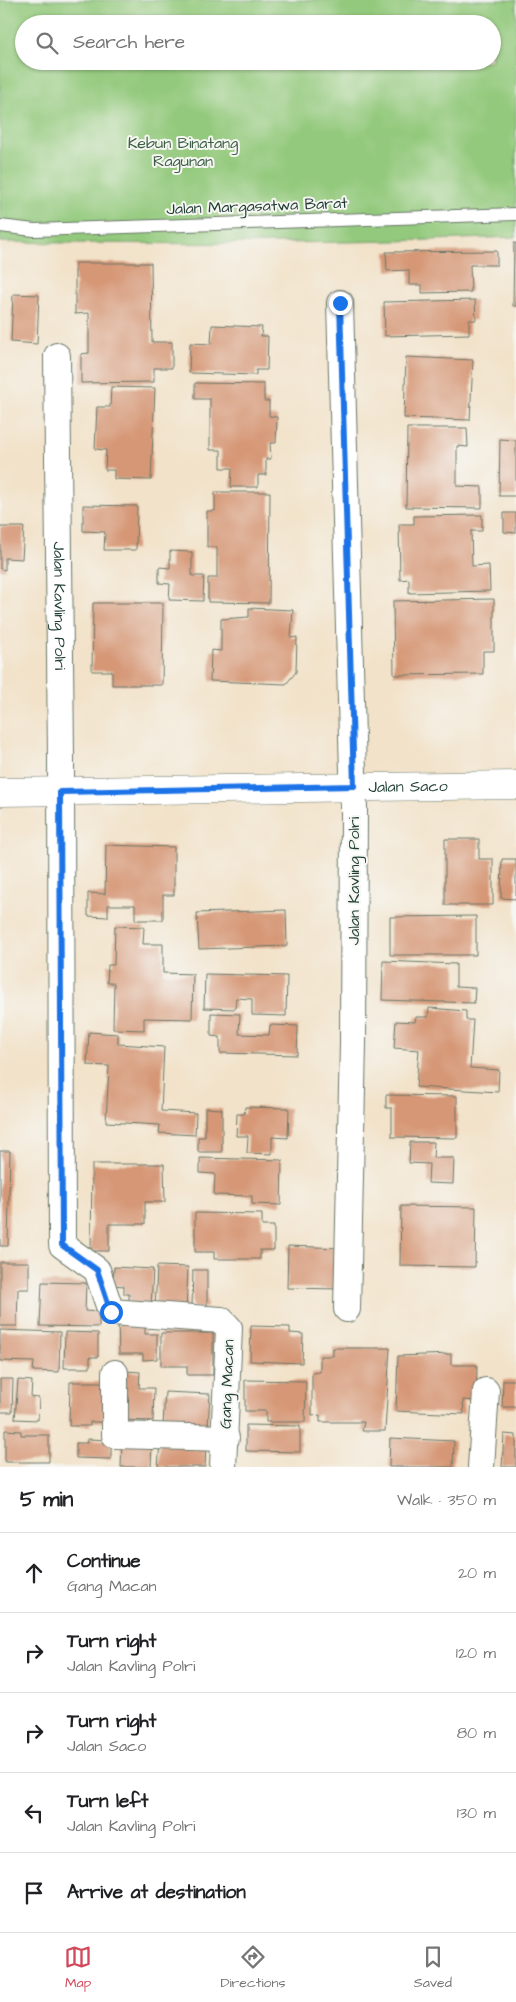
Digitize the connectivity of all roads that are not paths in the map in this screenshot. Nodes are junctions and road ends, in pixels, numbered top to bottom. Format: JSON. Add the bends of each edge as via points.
{"nodes":[{"id":1,"x":516,"y":214,"type":"edge"},
{"id":2,"x":0,"y":226,"type":"edge"},
{"id":3,"x":340,"y":303,"type":"dead end"},
{"id":4,"x":56,"y":356,"type":"dead end"},
{"id":5,"x":516,"y":785,"type":"edge"},
{"id":6,"x":354,"y":786,"type":"junction"},
{"id":7,"x":0,"y":792,"type":"edge"},
{"id":8,"x":60,"y":792,"type":"junction"},
{"id":9,"x":62,"y":1245,"type":"joint"},
{"id":10,"x":347,"y":1309,"type":"dead end"},
{"id":11,"x":115,"y":1373,"type":"dead end"},
{"id":12,"x":486,"y":1392,"type":"dead end"},
{"id":13,"x":226,"y":1438,"type":"junction"},
{"id":14,"x":223,"y":1467,"type":"edge"},
{"id":15,"x":481,"y":1467,"type":"edge"}],
"edges":[{"from":1,"to":2,"type":"lane","name":"Jalan Margasatwa Barat","via":[[34,230]]},
{"from":3,"to":6,"type":"street","name":"Jalan Kavling Polri"},
{"from":4,"to":8,"type":"street","name":"Jalan Kavling Polri"},
{"from":5,"to":6,"type":"main road","name":"Jalan Saco"},
{"from":6,"to":8,"type":"main road","name":"Jalan Saco"},
{"from":6,"to":10,"type":"street","name":"Jalan Kavling Polri"},
{"from":7,"to":8,"type":"main road","name":"Jalan Saco"},
{"from":8,"to":9,"type":"street","name":"Jalan Kavling Polri"},
{"from":9,"to":13,"type":"street","name":"Gang Macan","via":[[97,1270],[111,1312],[221,1320],[229,1328]]},
{"from":11,"to":13,"type":"street","via":[[115,1435]]},
{"from":12,"to":15,"type":"street"},
{"from":13,"to":14,"type":"street","name":"Gang Macan"}]}
